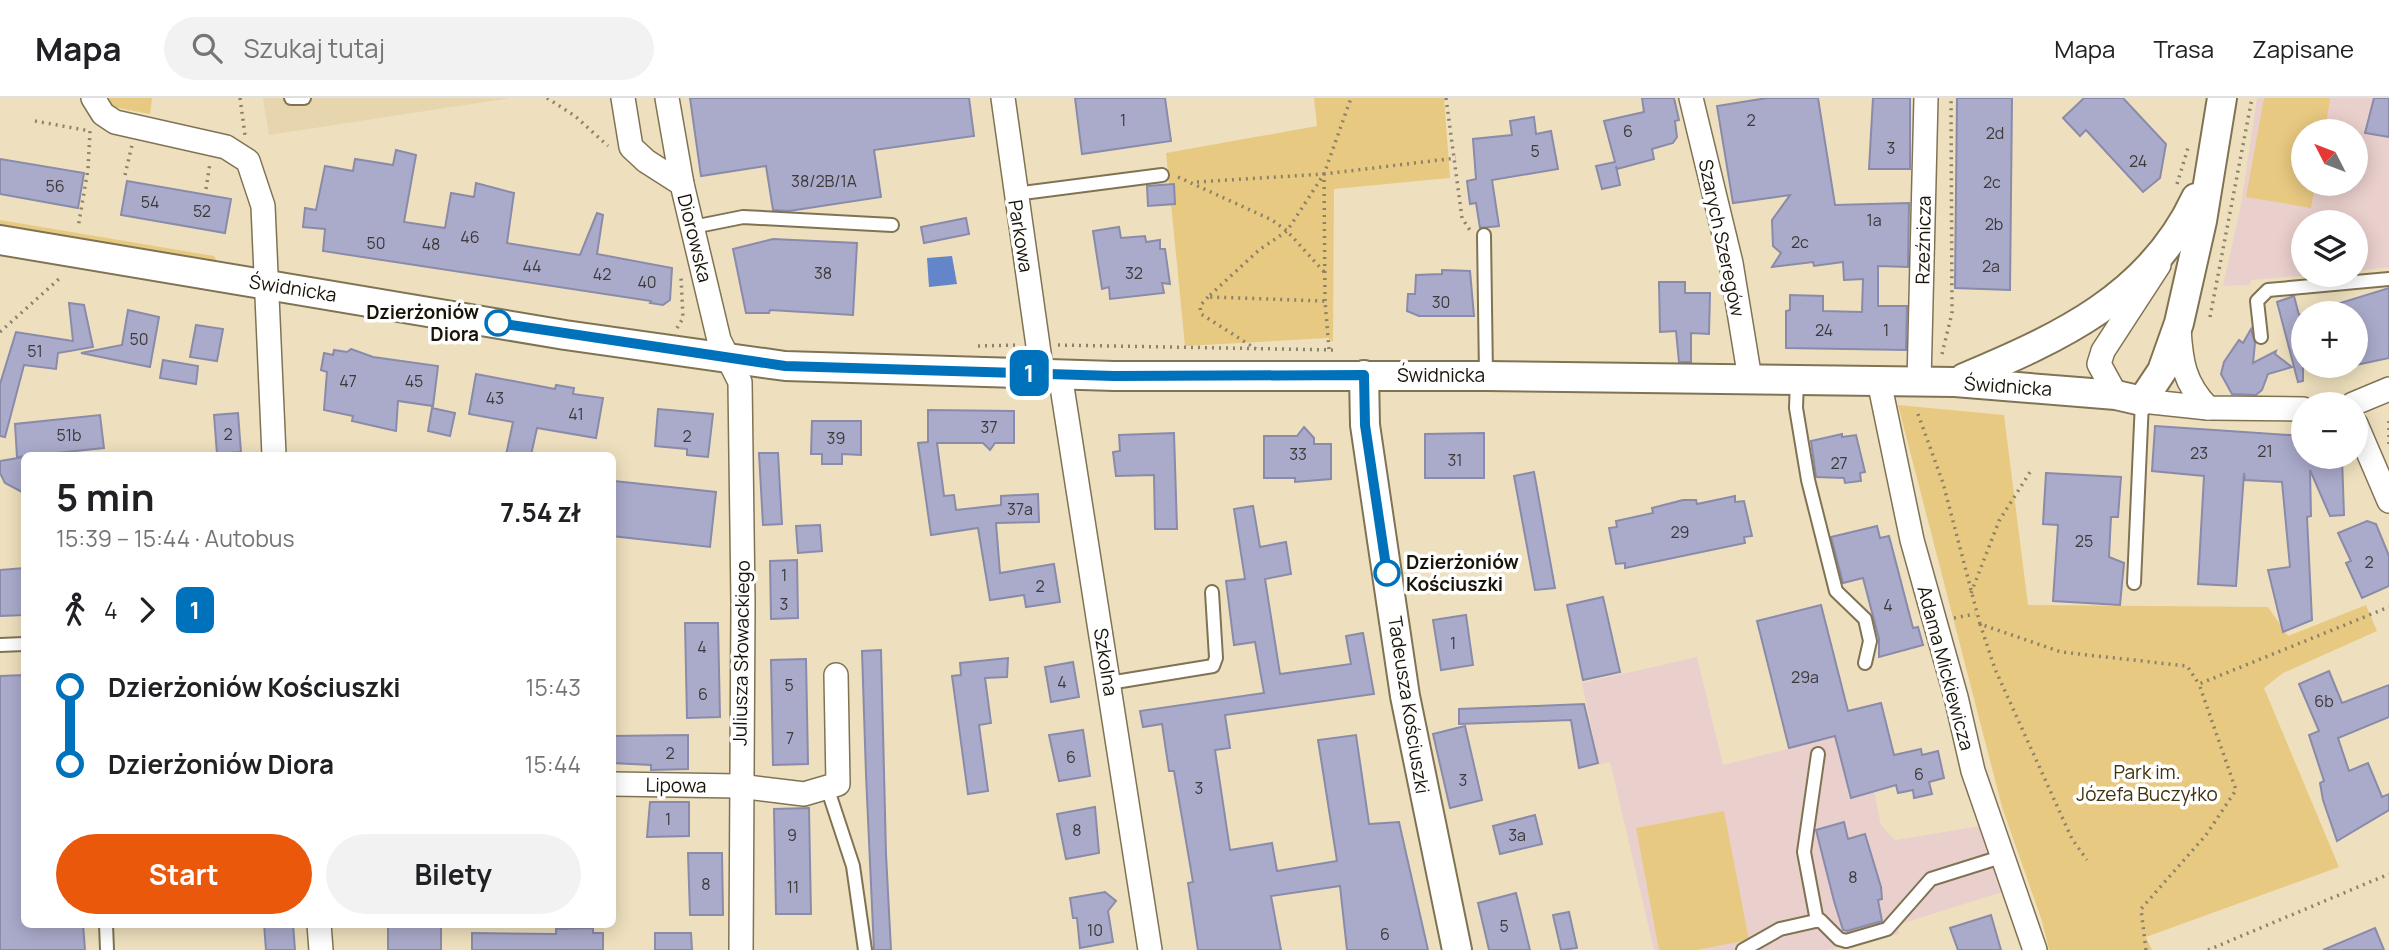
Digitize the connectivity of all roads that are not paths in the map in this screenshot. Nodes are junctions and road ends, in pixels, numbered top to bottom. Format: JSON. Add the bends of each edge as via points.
{"nodes":[{"id":1,"x":93,"y":98,"type":"edge"},
{"id":2,"x":291,"y":98,"type":"edge"},
{"id":3,"x":304,"y":98,"type":"edge"},
{"id":4,"x":623,"y":98,"type":"edge"},
{"id":5,"x":667,"y":98,"type":"edge"},
{"id":6,"x":1003,"y":98,"type":"edge"},
{"id":7,"x":1692,"y":98,"type":"edge"},
{"id":8,"x":1926,"y":98,"type":"edge"},
{"id":9,"x":2222,"y":98,"type":"edge"},
{"id":10,"x":674,"y":144,"type":"junction"},
{"id":11,"x":646,"y":161,"type":"junction"},
{"id":12,"x":2211,"y":166,"type":"junction"},
{"id":13,"x":1162,"y":175,"type":"road end"},
{"id":14,"x":682,"y":184,"type":"junction"},
{"id":15,"x":1014,"y":194,"type":"junction"},
{"id":16,"x":891,"y":225,"type":"dead end"},
{"id":17,"x":693,"y":228,"type":"junction"},
{"id":18,"x":1485,"y":234,"type":"road end"},
{"id":19,"x":0,"y":240,"type":"edge"},
{"id":20,"x":2165,"y":253,"type":"junction"},
{"id":21,"x":2389,"y":279,"type":"edge"},
{"id":22,"x":265,"y":284,"type":"junction"},
{"id":23,"x":2179,"y":323,"type":"junction"},
{"id":24,"x":2261,"y":337,"type":"dead end"},
{"id":25,"x":728,"y":359,"type":"junction"},
{"id":26,"x":1051,"y":374,"type":"junction"},
{"id":27,"x":1364,"y":375,"type":"junction"},
{"id":28,"x":1486,"y":376,"type":"junction"},
{"id":29,"x":1750,"y":379,"type":"junction"},
{"id":30,"x":1797,"y":380,"type":"junction"},
{"id":31,"x":1879,"y":381,"type":"junction"},
{"id":32,"x":1919,"y":382,"type":"junction"},
{"id":33,"x":1955,"y":382,"type":"junction"},
{"id":34,"x":2389,"y":389,"type":"edge"},
{"id":35,"x":2129,"y":398,"type":"junction"},
{"id":36,"x":2368,"y":398,"type":"edge"},
{"id":37,"x":2208,"y":408,"type":"junction"},
{"id":38,"x":2291,"y":409,"type":"edge"},
{"id":39,"x":274,"y":452,"type":"edge"},
{"id":40,"x":2368,"y":452,"type":"edge"},
{"id":41,"x":2389,"y":501,"type":"edge"},
{"id":42,"x":2134,"y":583,"type":"dead end"},
{"id":43,"x":1212,"y":593,"type":"dead end"},
{"id":44,"x":21,"y":644,"type":"edge"},
{"id":45,"x":0,"y":645,"type":"edge"},
{"id":46,"x":1865,"y":663,"type":"dead end"},
{"id":47,"x":836,"y":675,"type":"dead end"},
{"id":48,"x":1109,"y":683,"type":"junction"},
{"id":49,"x":1818,"y":754,"type":"dead end"},
{"id":50,"x":616,"y":784,"type":"edge"},
{"id":51,"x":739,"y":786,"type":"junction"},
{"id":52,"x":827,"y":787,"type":"junction"},
{"id":53,"x":2001,"y":857,"type":"junction"},
{"id":54,"x":1817,"y":921,"type":"junction"},
{"id":55,"x":106,"y":928,"type":"edge"},
{"id":56,"x":319,"y":928,"type":"edge"},
{"id":57,"x":107,"y":950,"type":"edge"},
{"id":58,"x":321,"y":950,"type":"edge"},
{"id":59,"x":741,"y":950,"type":"edge"},
{"id":60,"x":865,"y":950,"type":"edge"},
{"id":61,"x":1150,"y":950,"type":"edge"},
{"id":62,"x":1457,"y":950,"type":"edge"},
{"id":63,"x":1743,"y":950,"type":"edge"},
{"id":64,"x":2035,"y":950,"type":"edge"}],
"edges":[{"from":1,"to":22,"type":"street","via":[[115,122],[226,147],[247,162],[263,206]]},
{"from":2,"to":3,"type":"lane"},
{"from":4,"to":11,"type":"street","name":"Diorowska","via":[[631,147]]},
{"from":5,"to":10,"type":"street"},
{"from":6,"to":15,"type":"street","name":"Parkowa"},
{"from":7,"to":29,"type":"street","name":"Szarych Szeregów","via":[[1731,263]]},
{"from":8,"to":32,"type":"street","name":"Rzeźnicza"},
{"from":9,"to":12,"type":"street"},
{"from":10,"to":11,"type":"street","via":[[658,159]]},
{"from":10,"to":14,"type":"street"},
{"from":11,"to":14,"type":"street","name":"Diorowska"},
{"from":12,"to":20,"type":"street"},
{"from":12,"to":23,"type":"street"},
{"from":13,"to":15,"type":"lane"},
{"from":14,"to":17,"type":"street","name":"Diorowska"},
{"from":15,"to":26,"type":"street","name":"Parkowa"},
{"from":16,"to":17,"type":"lane","via":[[743,217]]},
{"from":17,"to":25,"type":"street","name":"Diorowska","via":[[719,340]]},
{"from":18,"to":28,"type":"lane"},
{"from":19,"to":22,"type":"street","name":"Świdnicka"},
{"from":20,"to":33,"type":"street","via":[[2072,329]]},
{"from":20,"to":35,"type":"street","via":[[2099,363]]},
{"from":21,"to":24,"type":"lane","via":[[2268,290],[2257,301]]},
{"from":22,"to":25,"type":"street","name":"Świdnicka"},
{"from":22,"to":39,"type":"street"},
{"from":23,"to":35,"type":"street","via":[[2162,371]]},
{"from":23,"to":37,"type":"street","via":[[2181,365]]},
{"from":25,"to":26,"type":"street","name":"Świdnicka","via":[[785,366]]},
{"from":25,"to":51,"type":"street","name":"Juliusza Słowackiego","via":[[740,382],[742,409]]},
{"from":26,"to":27,"type":"street","name":"Świdnicka"},
{"from":26,"to":48,"type":"street","name":"Szkolna"},
{"from":27,"to":28,"type":"street","name":"Świdnicka"},
{"from":27,"to":62,"type":"street","name":"Tadeusza Kościuszki","via":[[1365,425],[1405,696]]},
{"from":28,"to":29,"type":"street","name":"Świdnicka"},
{"from":29,"to":30,"type":"street","name":"Świdnicka"},
{"from":30,"to":31,"type":"street","name":"Świdnicka"},
{"from":30,"to":46,"type":"lane","via":[[1808,480],[1836,591],[1865,619],[1871,641]]},
{"from":31,"to":32,"type":"street","name":"Świdnicka"},
{"from":31,"to":53,"type":"street","name":"Adama Mickiewicza","via":[[1912,540],[1973,771]]},
{"from":32,"to":33,"type":"street","name":"Świdnicka"},
{"from":33,"to":35,"type":"street","name":"Świdnicka"},
{"from":34,"to":36,"type":"street"},
{"from":35,"to":37,"type":"street","name":"Świdnicka"},
{"from":35,"to":42,"type":"lane"},
{"from":37,"to":38,"type":"street","name":"Świdnicka"},
{"from":40,"to":41,"type":"street"},
{"from":43,"to":48,"type":"lane","via":[[1213,666]]},
{"from":44,"to":45,"type":"lane"},
{"from":47,"to":52,"type":"street","via":[[838,784]]},
{"from":48,"to":61,"type":"street","name":"Szkolna"},
{"from":49,"to":54,"type":"lane","via":[[1804,852]]},
{"from":50,"to":51,"type":"street","name":"Lipowa"},
{"from":51,"to":52,"type":"street","name":"Lipowa","via":[[804,794]]},
{"from":51,"to":59,"type":"street","name":"Juliusza Słowackiego"},
{"from":52,"to":60,"type":"lane","via":[[853,866]]},
{"from":53,"to":54,"type":"lane","via":[[1931,879],[1887,929],[1846,941]]},
{"from":53,"to":64,"type":"street","name":"Adama Mickiewicza"},
{"from":54,"to":63,"type":"lane","via":[[1780,929]]},
{"from":55,"to":57,"type":"lane"},
{"from":56,"to":58,"type":"street"}]}
